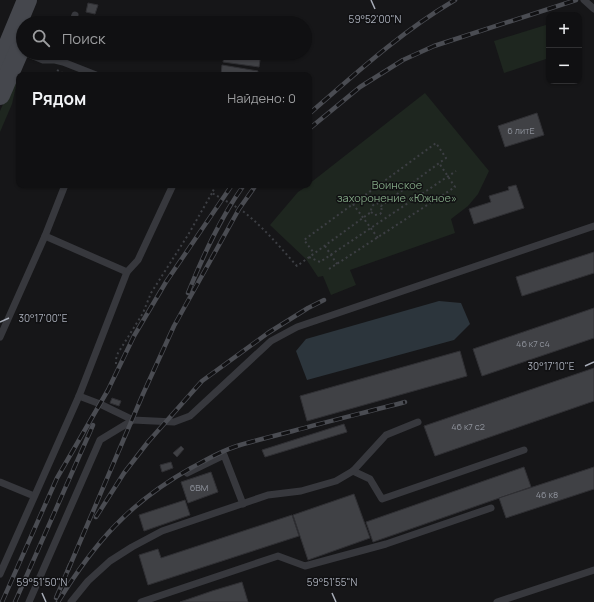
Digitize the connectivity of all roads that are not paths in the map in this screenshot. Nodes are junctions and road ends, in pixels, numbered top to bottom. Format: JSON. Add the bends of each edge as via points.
{"nodes":[{"id":1,"x":27,"y":0,"type":"edge"},
{"id":2,"x":40,"y":0,"type":"edge"},
{"id":3,"x":584,"y":0,"type":"edge"},
{"id":4,"x":594,"y":9,"type":"edge"},
{"id":5,"x":20,"y":16,"type":"edge"},
{"id":6,"x":33,"y":16,"type":"edge"},
{"id":7,"x":16,"y":26,"type":"edge"},
{"id":8,"x":18,"y":60,"type":"edge"},
{"id":9,"x":64,"y":60,"type":"edge"},
{"id":10,"x":0,"y":65,"type":"edge"},
{"id":11,"x":90,"y":72,"type":"edge"},
{"id":12,"x":0,"y":95,"type":"edge"},
{"id":13,"x":64,"y":188,"type":"edge"},
{"id":14,"x":171,"y":188,"type":"edge"},
{"id":15,"x":594,"y":226,"type":"edge"},
{"id":16,"x":45,"y":236,"type":"junction"},
{"id":17,"x":127,"y":272,"type":"junction"},
{"id":18,"x":0,"y":337,"type":"edge"},
{"id":19,"x":79,"y":396,"type":"junction"},
{"id":20,"x":133,"y":420,"type":"junction"},
{"id":21,"x":418,"y":422,"type":"dead end"},
{"id":22,"x":524,"y":450,"type":"dead end"},
{"id":23,"x":353,"y":471,"type":"junction"},
{"id":24,"x":187,"y":473,"type":"dead end"},
{"id":25,"x":0,"y":482,"type":"edge"},
{"id":26,"x":34,"y":496,"type":"junction"},
{"id":27,"x":243,"y":504,"type":"junction"},
{"id":28,"x":491,"y":508,"type":"dead end"},
{"id":29,"x":594,"y":570,"type":"edge"},
{"id":30,"x":0,"y":574,"type":"edge"},
{"id":31,"x":29,"y":602,"type":"edge"},
{"id":32,"x":71,"y":602,"type":"edge"},
{"id":33,"x":141,"y":602,"type":"edge"},
{"id":34,"x":497,"y":602,"type":"edge"}],
"edges":[{"from":1,"to":5,"type":"main road"},
{"from":2,"to":6,"type":"main road"},
{"from":3,"to":4,"type":"lane"},
{"from":7,"to":10,"type":"main road"},
{"from":8,"to":12,"type":"main road"},
{"from":9,"to":11,"type":"lane"},
{"from":13,"to":16,"type":"lane"},
{"from":14,"to":17,"type":"lane","via":[[138,260]]},
{"from":15,"to":20,"type":"lane","via":[[297,327],[271,341],[190,416],[174,422]]},
{"from":16,"to":17,"type":"lane"},
{"from":16,"to":18,"type":"lane"},
{"from":17,"to":19,"type":"lane"},
{"from":19,"to":20,"type":"lane"},
{"from":19,"to":26,"type":"lane"},
{"from":20,"to":31,"type":"lane","via":[[100,440]]},
{"from":21,"to":23,"type":"lane","via":[[386,436]]},
{"from":22,"to":23,"type":"lane","via":[[382,499],[370,479]]},
{"from":23,"to":27,"type":"lane","via":[[336,481],[301,491],[268,495]]},
{"from":24,"to":27,"type":"lane","via":[[224,455]]},
{"from":25,"to":26,"type":"lane"},
{"from":26,"to":30,"type":"lane"},
{"from":27,"to":32,"type":"lane","via":[[162,531],[132,547],[104,566]]},
{"from":28,"to":33,"type":"lane","via":[[386,544],[305,566],[278,556]]},
{"from":29,"to":34,"type":"lane"}]}
